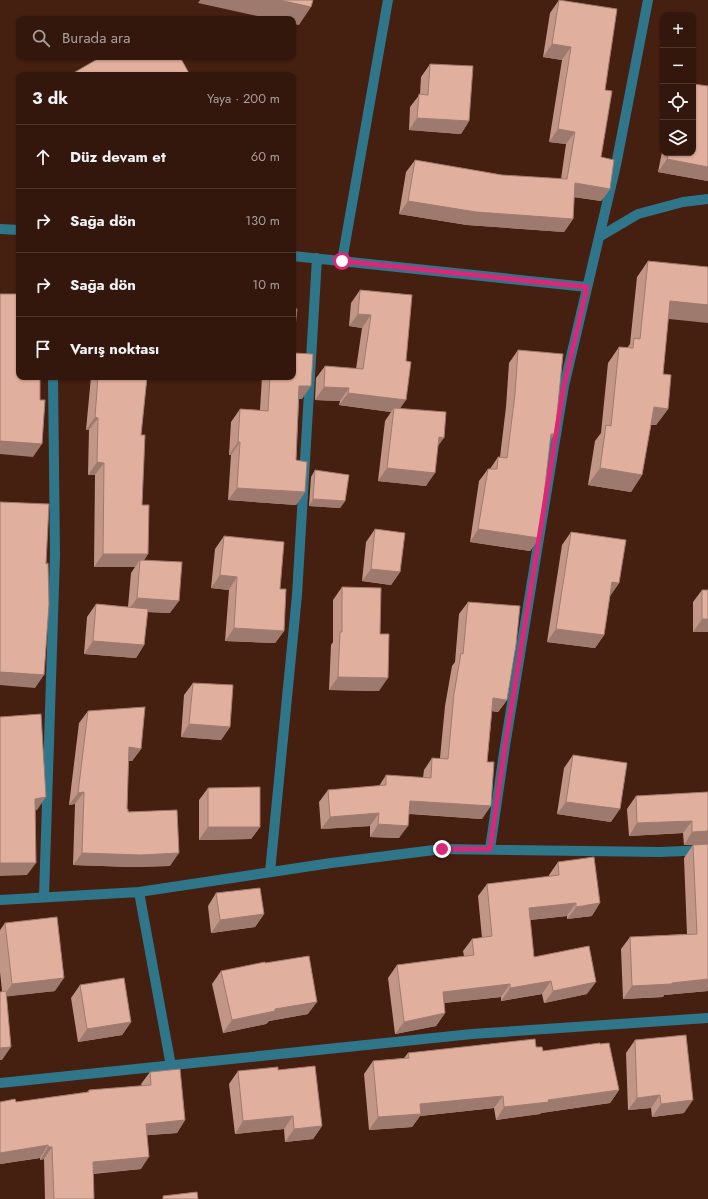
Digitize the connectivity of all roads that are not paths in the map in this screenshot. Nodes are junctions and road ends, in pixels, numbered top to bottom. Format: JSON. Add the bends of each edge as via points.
{"nodes":[{"id":1,"x":388,"y":0,"type":"edge"},
{"id":2,"x":648,"y":0,"type":"edge"},
{"id":3,"x":708,"y":199,"type":"edge"},
{"id":4,"x":0,"y":229,"type":"edge"},
{"id":5,"x":16,"y":230,"type":"edge"},
{"id":6,"x":599,"y":238,"type":"junction"},
{"id":7,"x":296,"y":256,"type":"edge"},
{"id":8,"x":317,"y":258,"type":"junction"},
{"id":9,"x":342,"y":261,"type":"junction"},
{"id":10,"x":587,"y":287,"type":"junction"},
{"id":11,"x":54,"y":380,"type":"edge"},
{"id":12,"x":490,"y":849,"type":"junction"},
{"id":13,"x":708,"y":850,"type":"edge"},
{"id":14,"x":270,"y":872,"type":"junction"},
{"id":15,"x":139,"y":892,"type":"junction"},
{"id":16,"x":44,"y":897,"type":"junction"},
{"id":17,"x":0,"y":900,"type":"edge"},
{"id":18,"x":708,"y":1018,"type":"edge"},
{"id":19,"x":171,"y":1066,"type":"junction"},
{"id":20,"x":0,"y":1083,"type":"edge"}],
"edges":[{"from":1,"to":9,"type":"street"},
{"from":2,"to":6,"type":"street"},
{"from":3,"to":6,"type":"street","via":[[683,202],[638,214]]},
{"from":4,"to":5,"type":"street"},
{"from":6,"to":10,"type":"street"},
{"from":7,"to":8,"type":"street"},
{"from":8,"to":9,"type":"street"},
{"from":8,"to":14,"type":"street","via":[[297,595]]},
{"from":9,"to":10,"type":"street"},
{"from":10,"to":12,"type":"street","via":[[564,386]]},
{"from":11,"to":16,"type":"street","via":[[55,555]]},
{"from":12,"to":13,"type":"street","via":[[660,852]]},
{"from":12,"to":14,"type":"street","via":[[442,849]]},
{"from":14,"to":15,"type":"street"},
{"from":15,"to":16,"type":"street"},
{"from":15,"to":19,"type":"street"},
{"from":16,"to":17,"type":"street"},
{"from":18,"to":19,"type":"street","via":[[472,1034]]},
{"from":19,"to":20,"type":"street"}]}
